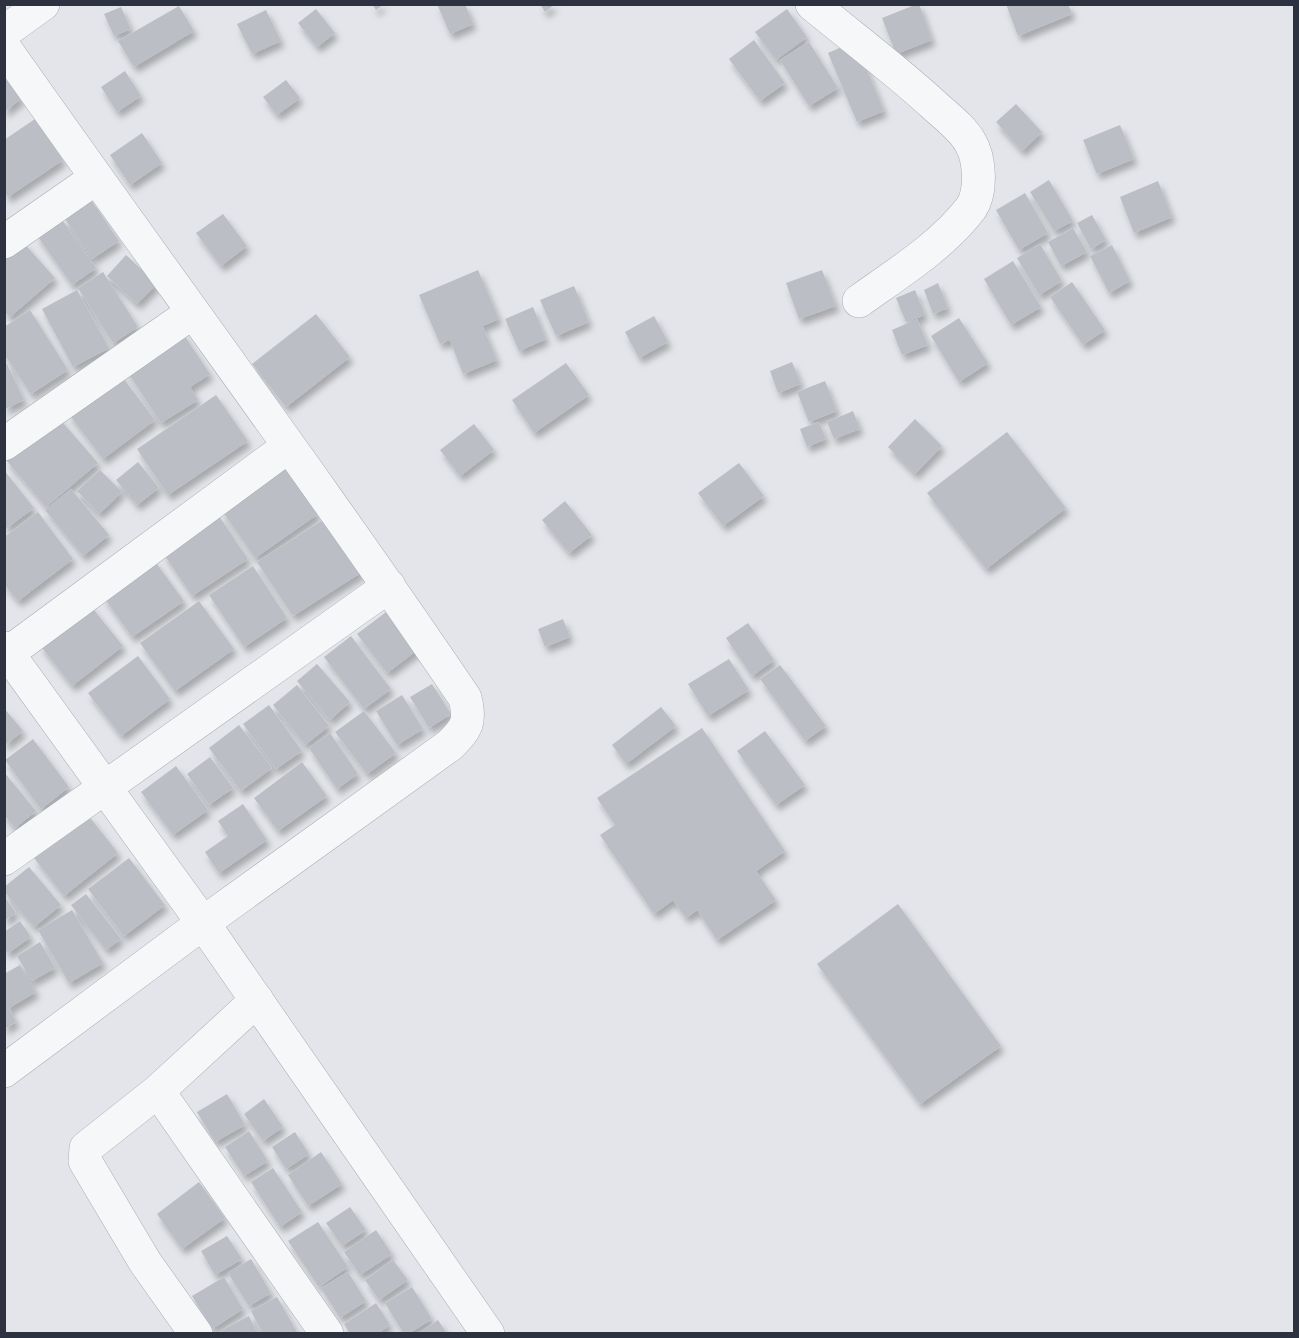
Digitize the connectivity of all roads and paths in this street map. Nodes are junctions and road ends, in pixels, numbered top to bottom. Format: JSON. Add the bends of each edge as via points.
{"nodes":[{"id":1,"x":43,"y":4,"type":"edge"},
{"id":2,"x":812,"y":4,"type":"edge"},
{"id":3,"x":4,"y":32,"type":"edge"},
{"id":4,"x":4,"y":47,"type":"edge"},
{"id":5,"x":96,"y":178,"type":"junction"},
{"id":6,"x":4,"y":242,"type":"edge"},
{"id":7,"x":859,"y":301,"type":"dead end"},
{"id":8,"x":193,"y":312,"type":"junction"},
{"id":9,"x":4,"y":444,"type":"edge"},
{"id":10,"x":289,"y":446,"type":"junction"},
{"id":11,"x":388,"y":586,"type":"junction"},
{"id":12,"x":6,"y":652,"type":"edge"},
{"id":13,"x":105,"y":788,"type":"junction"},
{"id":14,"x":4,"y":860,"type":"edge"},
{"id":15,"x":203,"y":923,"type":"junction"},
{"id":16,"x":257,"y":1000,"type":"junction"},
{"id":17,"x":4,"y":1071,"type":"edge"},
{"id":18,"x":158,"y":1091,"type":"junction"},
{"id":19,"x":196,"y":1334,"type":"edge"},
{"id":20,"x":327,"y":1334,"type":"edge"},
{"id":21,"x":488,"y":1334,"type":"edge"}],
"edges":[{"from":1,"to":3,"type":"street"},
{"from":2,"to":7,"type":"street","via":[[954,123],[971,142],[978,163],[978,186],[972,206],[940,240]]},
{"from":4,"to":5,"type":"street"},
{"from":5,"to":6,"type":"street"},
{"from":5,"to":8,"type":"street"},
{"from":8,"to":9,"type":"street"},
{"from":8,"to":10,"type":"street"},
{"from":10,"to":11,"type":"street"},
{"from":10,"to":12,"type":"street"},
{"from":11,"to":13,"type":"street"},
{"from":11,"to":15,"type":"street","via":[[465,698],[469,715],[464,730],[450,745]]},
{"from":12,"to":13,"type":"street"},
{"from":13,"to":14,"type":"street"},
{"from":13,"to":15,"type":"street"},
{"from":15,"to":16,"type":"street"},
{"from":15,"to":17,"type":"street"},
{"from":16,"to":18,"type":"street"},
{"from":16,"to":21,"type":"street"},
{"from":18,"to":19,"type":"street","via":[[95,1139],[86,1148],[86,1161],[145,1262]]},
{"from":18,"to":20,"type":"street"}]}
